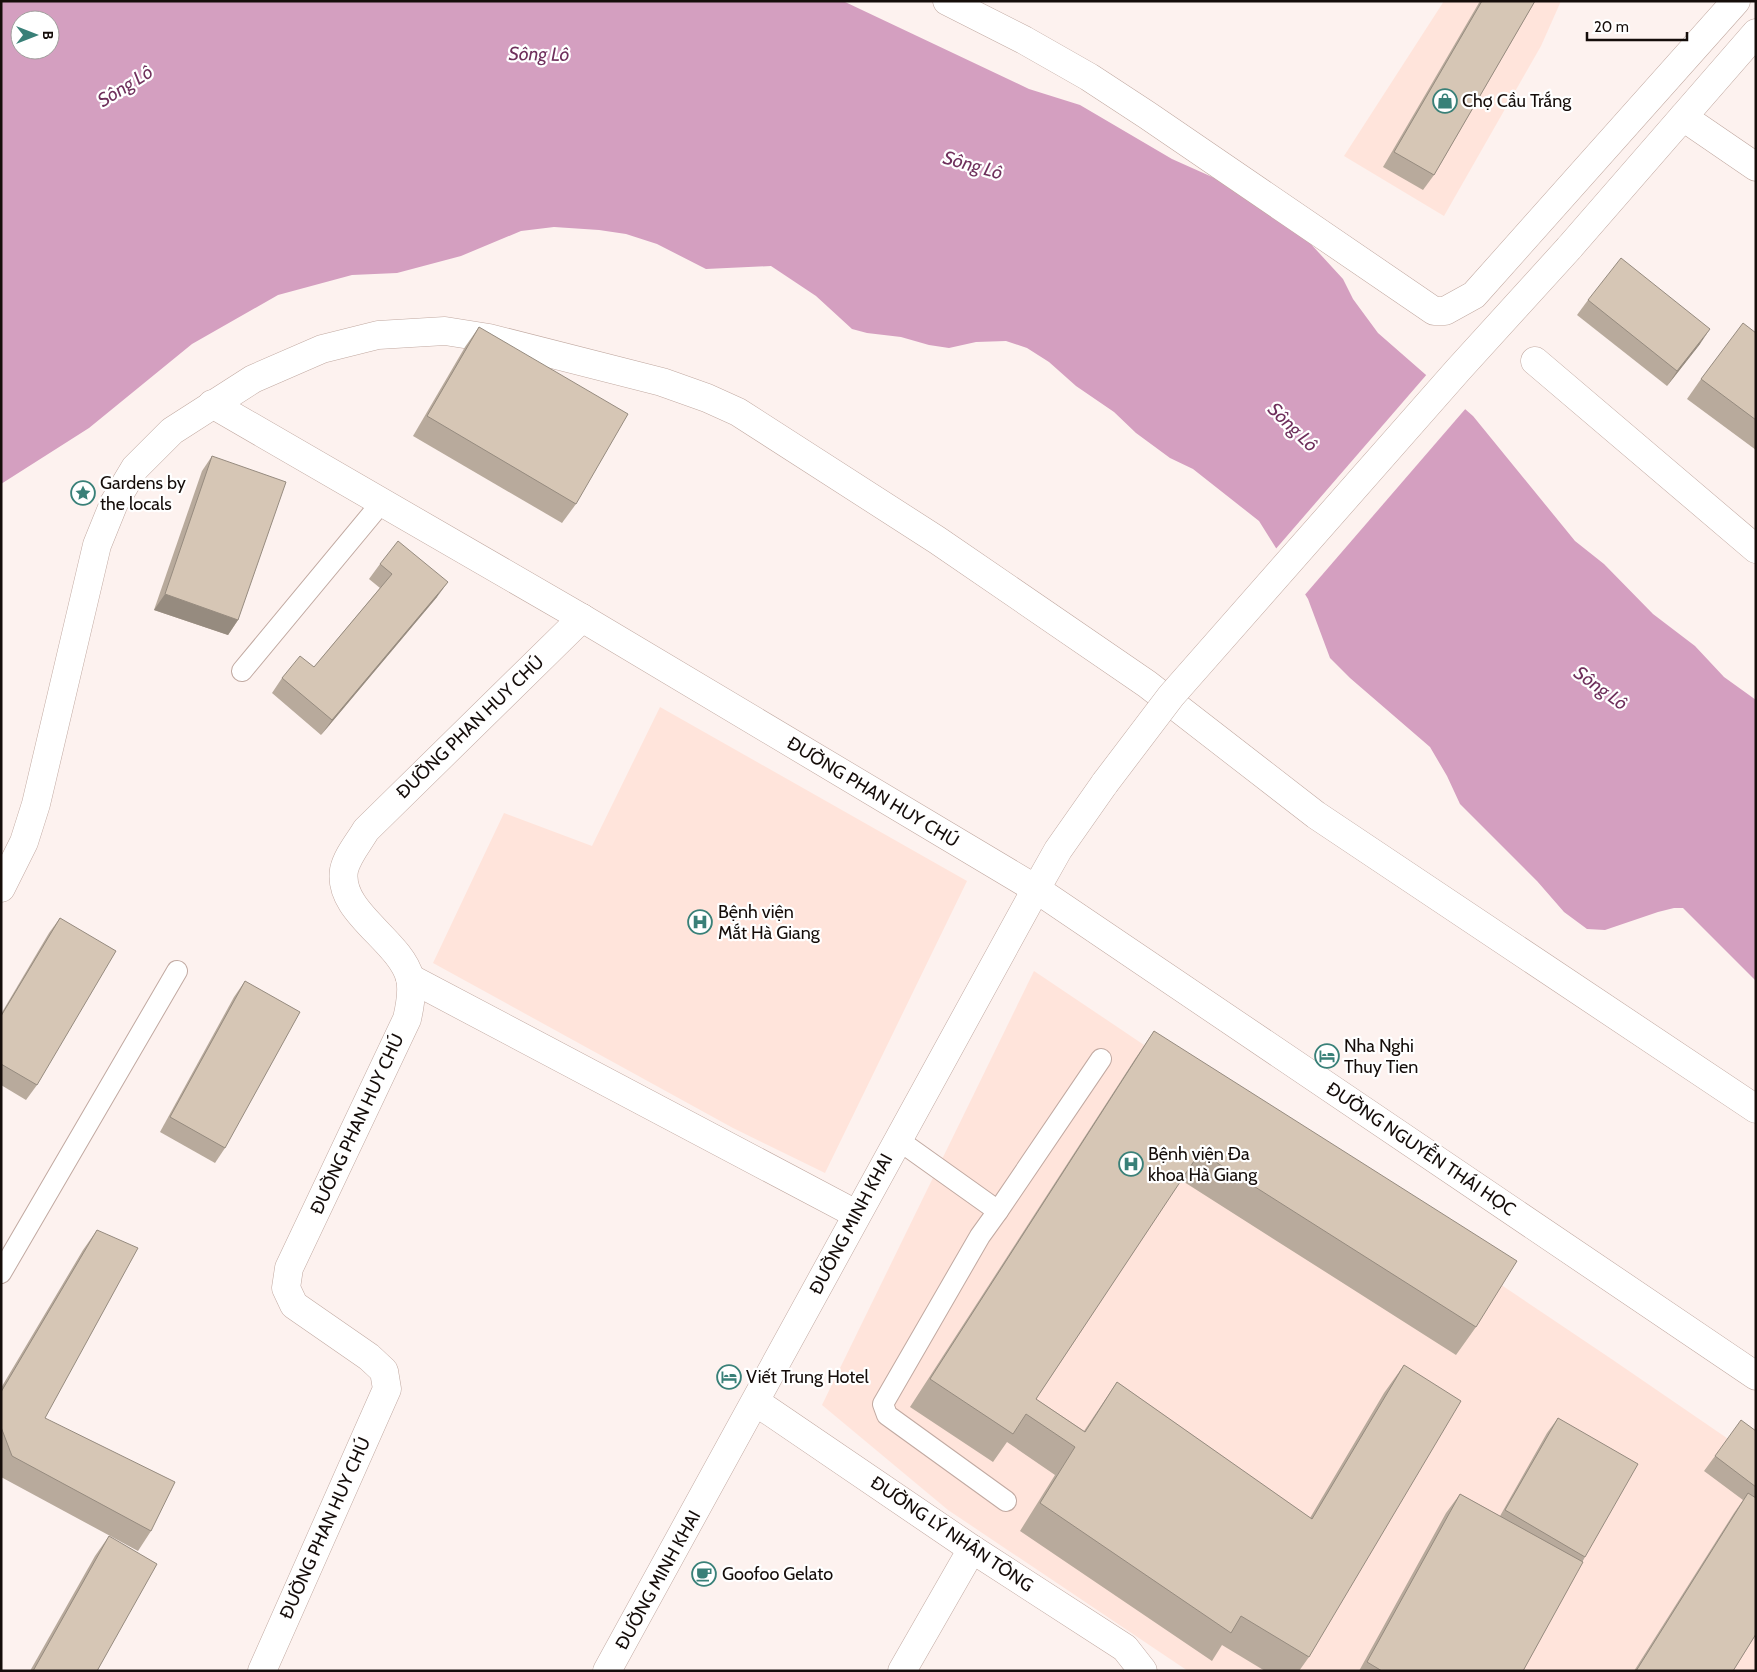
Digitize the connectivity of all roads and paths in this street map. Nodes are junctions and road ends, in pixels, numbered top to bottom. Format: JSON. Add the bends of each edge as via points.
{"nodes":[{"id":1,"x":947,"y":1,"type":"edge"},
{"id":2,"x":1736,"y":1,"type":"edge"},
{"id":3,"x":1756,"y":32,"type":"edge"},
{"id":4,"x":1683,"y":117,"type":"junction"},
{"id":5,"x":1756,"y":167,"type":"edge"},
{"id":6,"x":1535,"y":361,"type":"dead end"},
{"id":7,"x":212,"y":404,"type":"junction"},
{"id":8,"x":382,"y":502,"type":"junction"},
{"id":9,"x":1756,"y":549,"type":"edge"},
{"id":10,"x":582,"y":618,"type":"junction"},
{"id":11,"x":242,"y":671,"type":"dead end"},
{"id":12,"x":1,"y":888,"type":"edge"},
{"id":13,"x":1036,"y":889,"type":"junction"},
{"id":14,"x":177,"y":971,"type":"dead end"},
{"id":15,"x":410,"y":978,"type":"junction"},
{"id":16,"x":1101,"y":1059,"type":"dead end"},
{"id":17,"x":1756,"y":1109,"type":"edge"},
{"id":18,"x":897,"y":1139,"type":"junction"},
{"id":19,"x":998,"y":1210,"type":"junction"},
{"id":20,"x":856,"y":1214,"type":"junction"},
{"id":21,"x":1,"y":1273,"type":"edge"},
{"id":22,"x":1756,"y":1376,"type":"edge"},
{"id":23,"x":756,"y":1402,"type":"junction"},
{"id":24,"x":1006,"y":1501,"type":"dead end"},
{"id":25,"x":972,"y":1549,"type":"junction"},
{"id":26,"x":262,"y":1671,"type":"edge"},
{"id":27,"x":608,"y":1671,"type":"edge"},
{"id":28,"x":902,"y":1671,"type":"edge"},
{"id":29,"x":1144,"y":1671,"type":"edge"}],
"edges":[{"from":1,"to":2,"type":"street","via":[[1089,77],[1434,311],[1445,311],[1474,296]]},
{"from":3,"to":4,"type":"street","name":"ĐƯỜNG MINH KHAI"},
{"from":4,"to":5,"type":"street"},
{"from":4,"to":13,"type":"street","name":"ĐƯỜNG MINH KHAI","bridge":true,"via":[[1171,696],[1058,850]]},
{"from":6,"to":9,"type":"street"},
{"from":7,"to":8,"type":"street","name":"ĐƯỜNG PHAN HUY CHÚ"},
{"from":7,"to":12,"type":"street","via":[[172,431],[135,468],[114,503],[97,545],[36,804],[24,842]]},
{"from":7,"to":17,"type":"street","via":[[253,379],[322,349],[378,335],[445,331],[489,338],[662,382],[738,412],[945,545],[1147,684],[1316,815]]},
{"from":8,"to":10,"type":"street","name":"ĐƯỜNG PHAN HUY CHÚ"},
{"from":8,"to":11,"type":"lane"},
{"from":10,"to":13,"type":"street","name":"ĐƯỜNG PHAN HUY CHÚ"},
{"from":10,"to":15,"type":"street","name":"ĐƯỜNG PHAN HUY CHÚ","via":[[366,830],[351,854],[344,870],[346,892],[355,907],[402,960]]},
{"from":13,"to":18,"type":"street","name":"ĐƯỜNG MINH KHAI"},
{"from":13,"to":22,"type":"street","name":"ĐƯỜNG NGUYỄN THÁI HỌC"},
{"from":14,"to":21,"type":"lane"},
{"from":15,"to":20,"type":"street"},
{"from":15,"to":26,"type":"street","name":"ĐƯỜNG PHAN HUY CHÚ","via":[[411,1001],[407,1019],[289,1268],[286,1288],[294,1306],[369,1357],[384,1371],[387,1389]]},
{"from":16,"to":19,"type":"lane"},
{"from":18,"to":19,"type":"lane"},
{"from":18,"to":20,"type":"street","name":"ĐƯỜNG MINH KHAI"},
{"from":19,"to":24,"type":"lane","via":[[883,1404],[887,1415]]},
{"from":20,"to":23,"type":"street","name":"ĐƯỜNG MINH KHAI"},
{"from":23,"to":25,"type":"street","name":"ĐƯỜNG LÝ NHÂN TÔNG"},
{"from":23,"to":27,"type":"street","name":"ĐƯỜNG MINH KHAI"},
{"from":25,"to":28,"type":"street"},
{"from":25,"to":29,"type":"street","name":"ĐƯỜNG LÝ NHÂN TÔNG","via":[[1125,1648]]}]}
